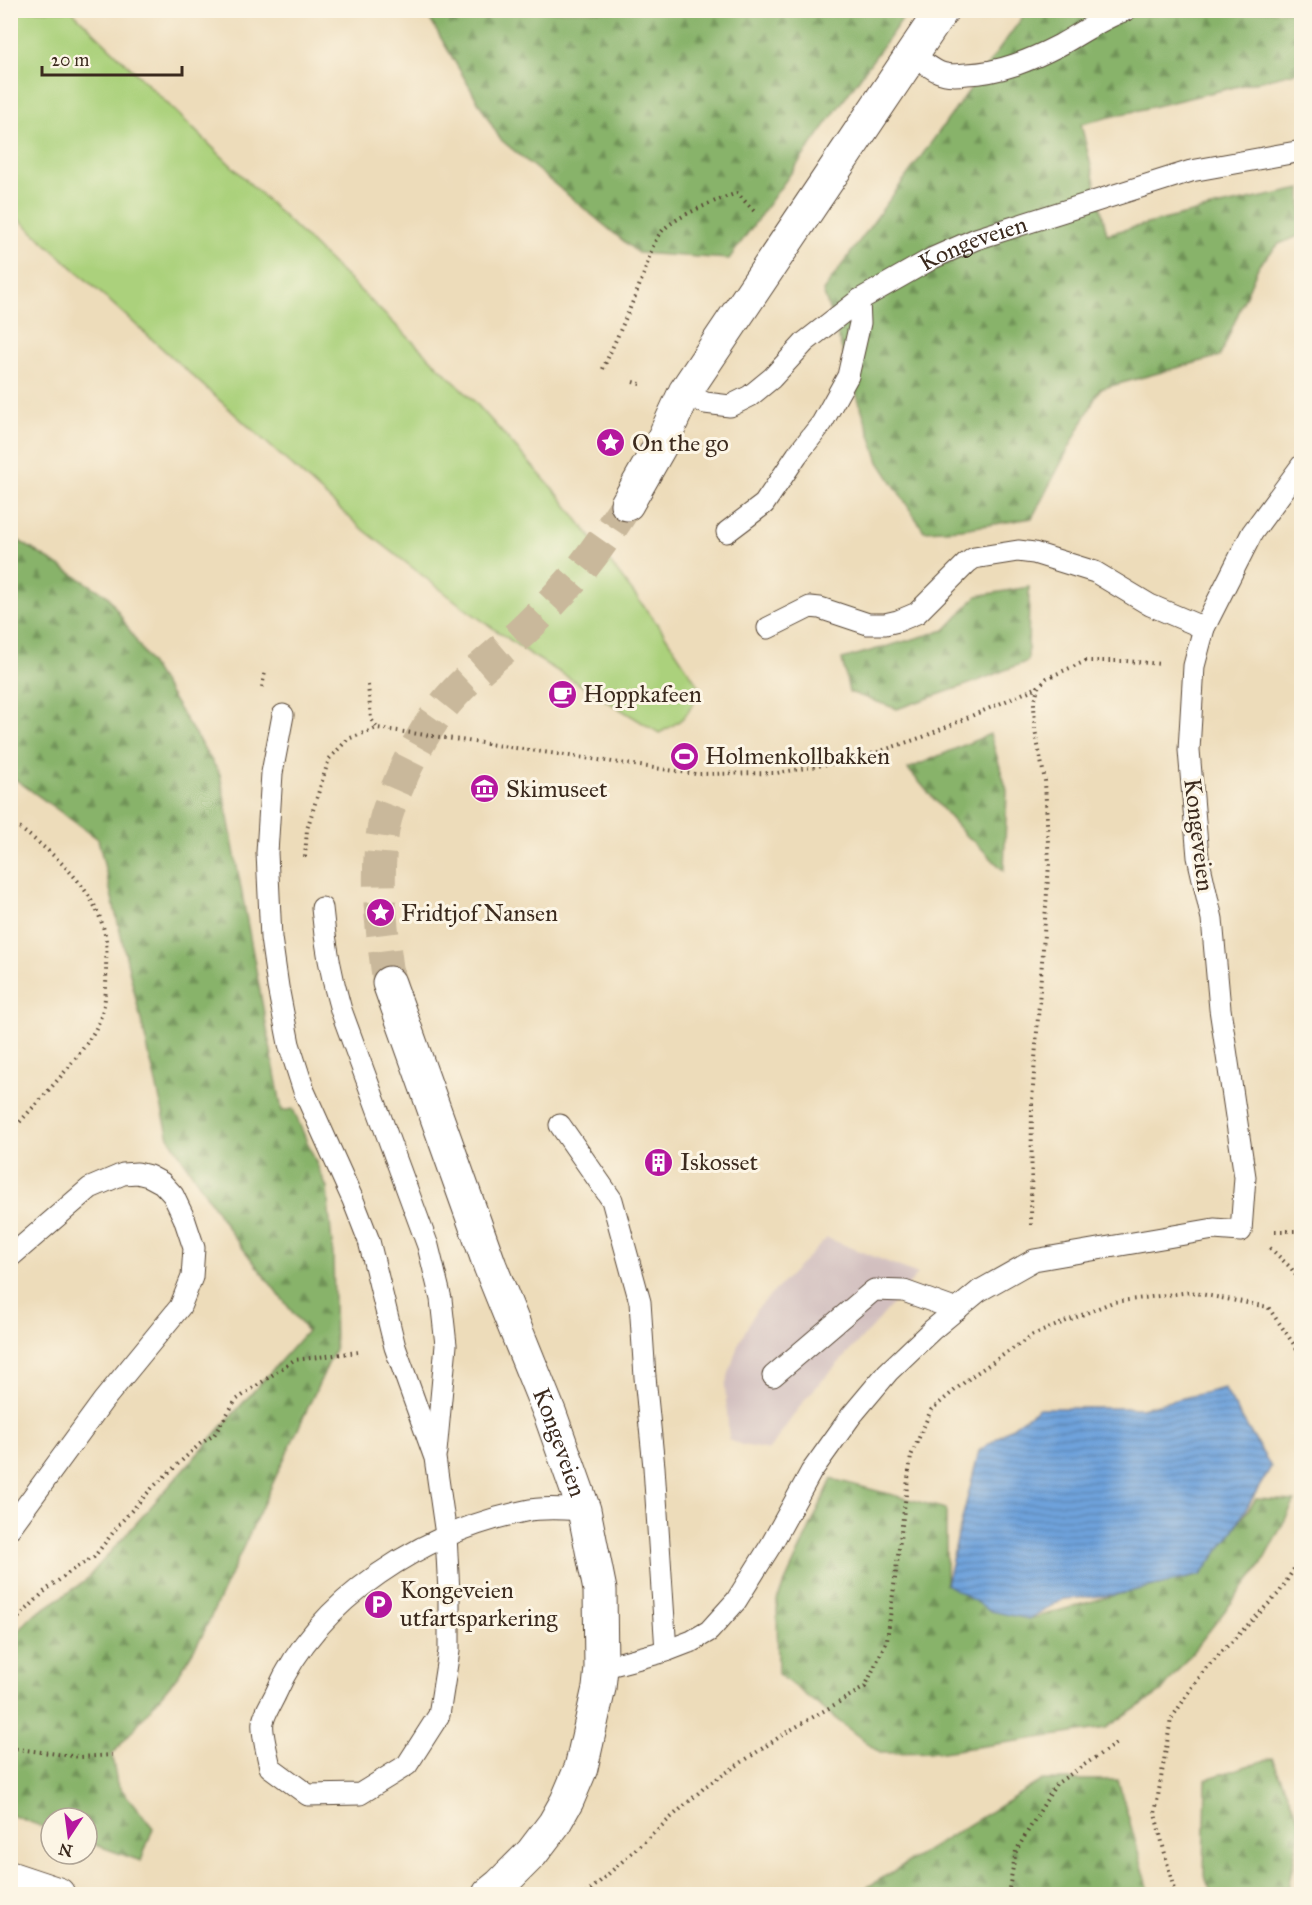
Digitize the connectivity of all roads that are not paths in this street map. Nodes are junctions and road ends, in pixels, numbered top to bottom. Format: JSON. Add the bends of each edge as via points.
{"nodes":[{"id":1,"x":942,"y":10,"type":"edge"},
{"id":2,"x":1126,"y":10,"type":"edge"},
{"id":3,"x":912,"y":55,"type":"junction"},
{"id":4,"x":1302,"y":151,"type":"edge"},
{"id":5,"x":859,"y":300,"type":"junction"},
{"id":6,"x":685,"y":392,"type":"junction"},
{"id":7,"x":1302,"y":465,"type":"edge"},
{"id":8,"x":627,"y":504,"type":"tunnel mouth"},
{"id":9,"x":727,"y":532,"type":"dead end"},
{"id":10,"x":768,"y":628,"type":"dead end"},
{"id":11,"x":1204,"y":628,"type":"junction"},
{"id":12,"x":283,"y":715,"type":"dead end"},
{"id":13,"x":322,"y":908,"type":"dead end"},
{"id":14,"x":389,"y":983,"type":"tunnel mouth"},
{"id":15,"x":560,"y":1125,"type":"dead end"},
{"id":16,"x":10,"y":1257,"type":"edge"},
{"id":17,"x":957,"y":1310,"type":"junction"},
{"id":18,"x":773,"y":1376,"type":"dead end"},
{"id":19,"x":435,"y":1458,"type":"junction"},
{"id":20,"x":584,"y":1510,"type":"junction"},
{"id":21,"x":10,"y":1528,"type":"edge"},
{"id":22,"x":447,"y":1535,"type":"junction"},
{"id":23,"x":666,"y":1651,"type":"junction"},
{"id":24,"x":601,"y":1668,"type":"junction"},
{"id":25,"x":10,"y":1878,"type":"edge"},
{"id":26,"x":58,"y":1894,"type":"edge"},
{"id":27,"x":489,"y":1894,"type":"edge"}],
"edges":[{"from":1,"to":3,"type":"street"},
{"from":2,"to":3,"type":"lane","via":[[1059,45],[998,70],[951,75]]},
{"from":3,"to":6,"type":"street"},
{"from":4,"to":5,"type":"lane","name":"Kongeveien","via":[[1191,171],[976,239],[933,258]]},
{"from":5,"to":6,"type":"lane","name":"Kongeveien","via":[[805,342],[750,396],[730,406],[705,403]]},
{"from":5,"to":9,"type":"lane","via":[[860,323],[848,376],[822,423],[764,504]]},
{"from":6,"to":8,"type":"street"},
{"from":7,"to":11,"type":"lane","name":"Kongeveien","via":[[1252,533]]},
{"from":10,"to":11,"type":"lane","via":[[810,607],[868,624],[898,621],[917,613],[974,558],[1018,551],[1095,572],[1150,606]]},
{"from":11,"to":17,"type":"lane","name":"Kongeveien","via":[[1194,666],[1189,750],[1198,857],[1212,919],[1220,1009],[1245,1177],[1242,1231],[1214,1229],[1034,1260],[979,1291]]},
{"from":12,"to":19,"type":"lane","via":[[272,773],[267,854],[271,938],[289,1044],[304,1091],[369,1241],[395,1347]]},
{"from":13,"to":19,"type":"lane","via":[[325,944],[341,1010],[428,1246],[441,1299],[446,1345]]},
{"from":14,"to":20,"type":"street","name":"Kongeveien","via":[[490,1266]]},
{"from":15,"to":23,"type":"lane","via":[[612,1200],[640,1302]]},
{"from":16,"to":21,"type":"lane","via":[[90,1188],[123,1174],[137,1173],[162,1183],[173,1195],[194,1248],[192,1277],[180,1307],[103,1401]]},
{"from":17,"to":18,"type":"lane","via":[[904,1291],[874,1290]]},
{"from":17,"to":23,"type":"lane","via":[[888,1371],[851,1416],[811,1472],[736,1601],[709,1631]]},
{"from":19,"to":22,"type":"lane"},
{"from":20,"to":22,"type":"lane","via":[[526,1510]]},
{"from":20,"to":24,"type":"street","name":"Kongeveien","via":[[600,1590]]},
{"from":22,"to":22,"type":"lane","via":[[383,1570],[345,1601],[308,1639],[282,1678],[262,1724],[270,1767],[308,1795],[360,1794],[407,1765],[439,1715],[449,1651]]},
{"from":23,"to":24,"type":"lane"},
{"from":24,"to":27,"type":"street","name":"Kongeveien","via":[[581,1768],[567,1801],[532,1853]]},
{"from":25,"to":26,"type":"street"}]}
